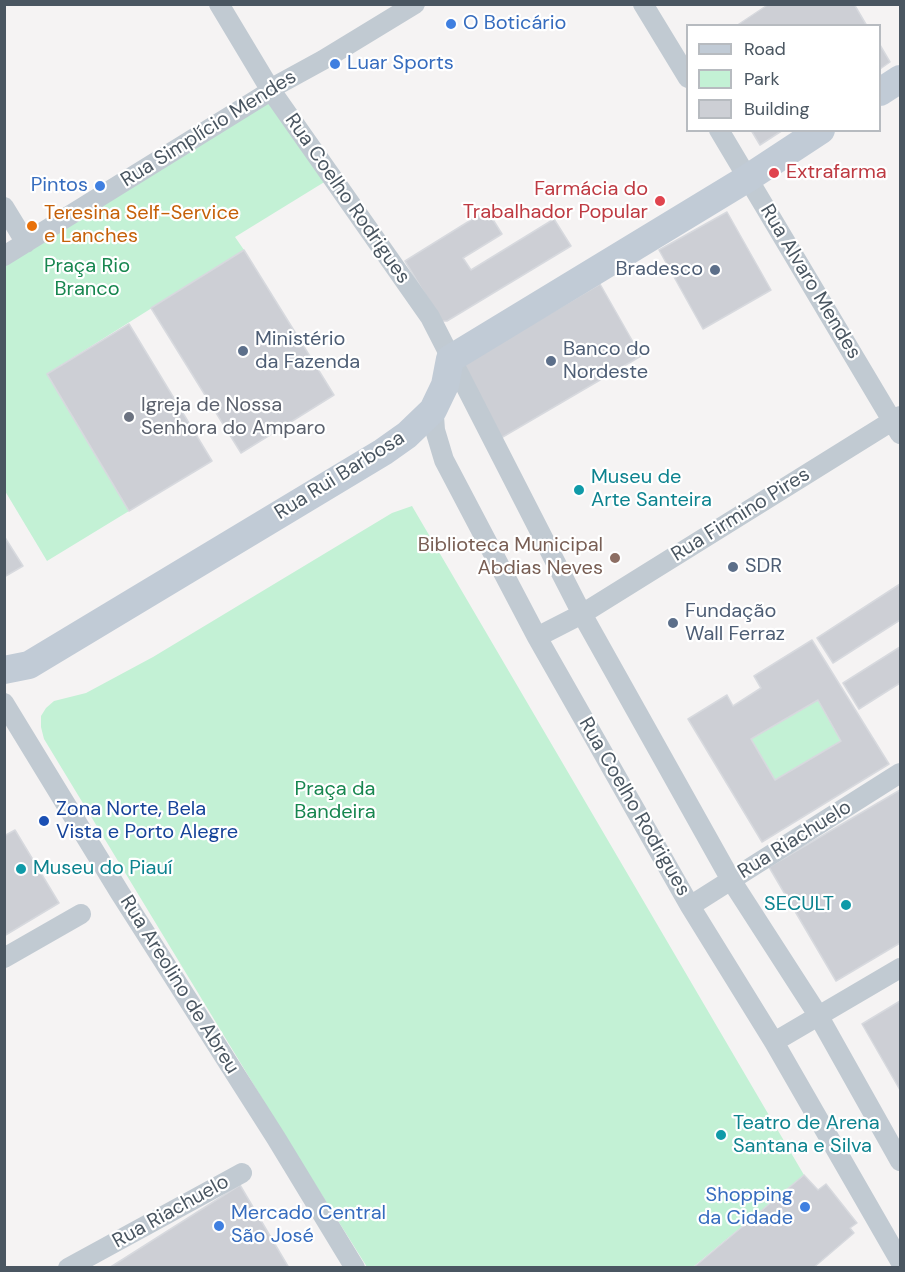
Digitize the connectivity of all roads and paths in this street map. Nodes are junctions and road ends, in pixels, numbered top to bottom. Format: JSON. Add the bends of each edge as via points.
{"nodes":[{"id":1,"x":219,"y":4,"type":"edge"},
{"id":2,"x":415,"y":4,"type":"edge"},
{"id":3,"x":643,"y":4,"type":"edge"},
{"id":4,"x":686,"y":76,"type":"edge"},
{"id":5,"x":900,"y":79,"type":"edge"},
{"id":6,"x":270,"y":89,"type":"junction"},
{"id":7,"x":881,"y":91,"type":"edge"},
{"id":8,"x":720,"y":132,"type":"edge"},
{"id":9,"x":818,"y":132,"type":"edge"},
{"id":10,"x":748,"y":178,"type":"junction"},
{"id":11,"x":4,"y":207,"type":"edge"},
{"id":12,"x":26,"y":243,"type":"junction"},
{"id":13,"x":4,"y":256,"type":"edge"},
{"id":14,"x":437,"y":331,"type":"junction"},
{"id":15,"x":450,"y":358,"type":"junction"},
{"id":16,"x":433,"y":410,"type":"junction"},
{"id":17,"x":898,"y":423,"type":"edge"},
{"id":18,"x":582,"y":614,"type":"junction"},
{"id":19,"x":537,"y":638,"type":"junction"},
{"id":20,"x":4,"y":670,"type":"edge"},
{"id":21,"x":4,"y":703,"type":"edge"},
{"id":22,"x":900,"y":773,"type":"edge"},
{"id":23,"x":732,"y":880,"type":"junction"},
{"id":24,"x":690,"y":906,"type":"junction"},
{"id":25,"x":81,"y":914,"type":"dead end"},
{"id":26,"x":4,"y":958,"type":"edge"},
{"id":27,"x":900,"y":968,"type":"edge"},
{"id":28,"x":818,"y":1015,"type":"junction"},
{"id":29,"x":774,"y":1042,"type":"junction"},
{"id":30,"x":900,"y":1161,"type":"edge"},
{"id":31,"x":242,"y":1173,"type":"dead end"},
{"id":32,"x":900,"y":1261,"type":"edge"},
{"id":33,"x":68,"y":1268,"type":"edge"},
{"id":34,"x":355,"y":1268,"type":"edge"}],
"edges":[{"from":1,"to":6,"type":"street","name":"Rua Coelho Rodrigues"},
{"from":2,"to":6,"type":"street","name":"Rua Simplício Mendes"},
{"from":3,"to":4,"type":"street"},
{"from":5,"to":7,"type":"street"},
{"from":6,"to":12,"type":"street","name":"Rua Simplício Mendes"},
{"from":6,"to":14,"type":"street","name":"Rua Coelho Rodrigues"},
{"from":8,"to":10,"type":"street","name":"Rua Alvaro Mendes"},
{"from":9,"to":10,"type":"street"},
{"from":10,"to":15,"type":"street"},
{"from":10,"to":17,"type":"street","name":"Rua Alvaro Mendes"},
{"from":11,"to":12,"type":"street"},
{"from":12,"to":13,"type":"street","name":"Rua Simplício Mendes"},
{"from":14,"to":15,"type":"street","name":"Rua Coelho Rodrigues"},
{"from":14,"to":16,"type":"street","name":"Rua Coelho Rodrigues"},
{"from":15,"to":16,"type":"street","name":"Rua Rui Barbosa","via":[[445,385]]},
{"from":15,"to":18,"type":"street","name":"Rua Coelho Rodrigues"},
{"from":16,"to":19,"type":"street","name":"Rua Coelho Rodrigues","via":[[444,460]]},
{"from":16,"to":20,"type":"street","name":"Rua Rui Barbosa","via":[[383,452],[29,665]]},
{"from":17,"to":18,"type":"street","name":"Rua Firmino Pires"},
{"from":18,"to":19,"type":"street","name":"Rua Firmino Pires"},
{"from":18,"to":23,"type":"street"},
{"from":19,"to":24,"type":"street","name":"Rua Coelho Rodrigues"},
{"from":21,"to":34,"type":"street","name":"Rua Areolino de Abreu"},
{"from":22,"to":23,"type":"street","name":"Rua Riachuelo"},
{"from":23,"to":24,"type":"street","name":"Rua Riachuelo"},
{"from":23,"to":28,"type":"street"},
{"from":24,"to":29,"type":"street","name":"Rua Coelho Rodrigues"},
{"from":25,"to":26,"type":"street"},
{"from":27,"to":28,"type":"street"},
{"from":28,"to":29,"type":"street"},
{"from":28,"to":30,"type":"street"},
{"from":29,"to":32,"type":"street","name":"Rua Coelho Rodrigues"},
{"from":31,"to":33,"type":"street","name":"Rua Riachuelo"}]}
